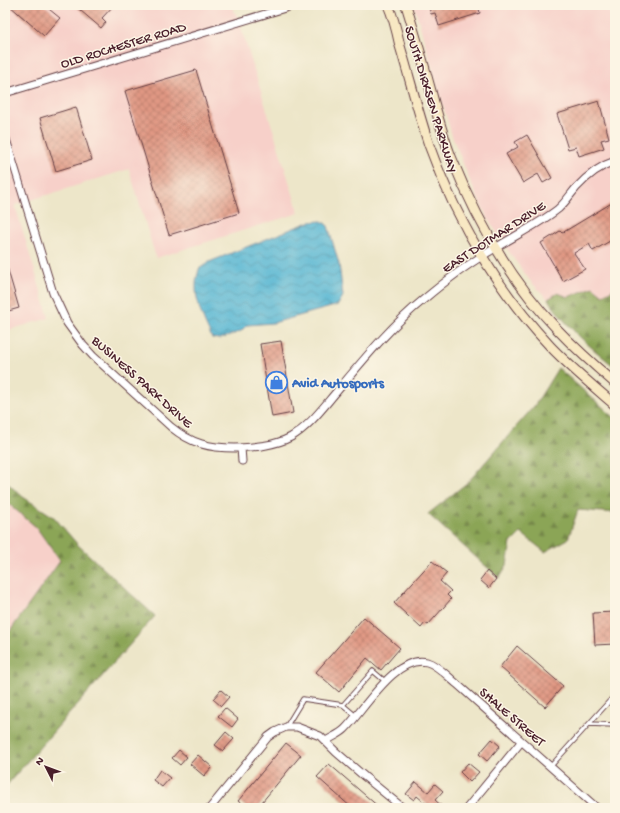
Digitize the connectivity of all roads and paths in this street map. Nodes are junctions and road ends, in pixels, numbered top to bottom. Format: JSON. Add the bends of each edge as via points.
{"nodes":[{"id":1,"x":295,"y":5,"type":"edge"},
{"id":2,"x":406,"y":5,"type":"edge"},
{"id":3,"x":388,"y":6,"type":"edge"},
{"id":4,"x":5,"y":93,"type":"edge"},
{"id":5,"x":5,"y":136,"type":"edge"},
{"id":6,"x":615,"y":161,"type":"edge"},
{"id":7,"x":495,"y":248,"type":"junction"},
{"id":8,"x":482,"y":256,"type":"junction"},
{"id":9,"x":615,"y":383,"type":"edge"},
{"id":10,"x":615,"y":405,"type":"edge"},
{"id":11,"x":240,"y":448,"type":"junction"},
{"id":12,"x":242,"y":461,"type":"dead end"},
{"id":13,"x":386,"y":682,"type":"junction"},
{"id":14,"x":615,"y":695,"type":"edge"},
{"id":15,"x":343,"y":705,"type":"junction"},
{"id":16,"x":356,"y":716,"type":"junction"},
{"id":17,"x":589,"y":724,"type":"junction"},
{"id":18,"x":615,"y":724,"type":"edge"},
{"id":19,"x":286,"y":727,"type":"junction"},
{"id":20,"x":326,"y":741,"type":"junction"},
{"id":21,"x":521,"y":742,"type":"junction"},
{"id":22,"x":550,"y":767,"type":"junction"},
{"id":23,"x":210,"y":808,"type":"edge"},
{"id":24,"x":403,"y":808,"type":"edge"},
{"id":25,"x":467,"y":808,"type":"edge"},
{"id":26,"x":597,"y":808,"type":"edge"}],
"edges":[{"from":1,"to":4,"type":"street","name":"OLD ROCHESTER ROAD"},
{"from":2,"to":7,"type":"main road","name":"SOUTH DIRKSEN PARKWAY","via":[[439,122],[452,158]]},
{"from":3,"to":8,"type":"main road","name":"SOUTH DIRKSEN PARKWAY","via":[[442,181]]},
{"from":5,"to":11,"type":"street","name":"BUSINESS PARK DRIVE","via":[[53,293],[67,323],[83,345],[182,436],[213,447]]},
{"from":6,"to":7,"type":"street","name":"EAST DOTMAR DRIVE","via":[[591,173],[550,216]]},
{"from":7,"to":8,"type":"street","name":"EAST DOTMAR DRIVE"},
{"from":7,"to":9,"type":"main road","name":"SOUTH DIRKSEN PARKWAY","via":[[556,329]]},
{"from":8,"to":10,"type":"main road","name":"SOUTH DIRKSEN PARKWAY","via":[[498,282],[550,346]]},
{"from":8,"to":11,"type":"street","name":"EAST DOTMAR DRIVE","via":[[422,300],[390,329],[305,427],[272,445]]},
{"from":11,"to":12,"type":"street"},
{"from":13,"to":15,"type":"lane","via":[[373,671]]},
{"from":13,"to":16,"type":"street"},
{"from":13,"to":21,"type":"street","name":"SHALE STREET","via":[[404,665],[428,662]]},
{"from":14,"to":17,"type":"lane"},
{"from":15,"to":16,"type":"lane"},
{"from":15,"to":19,"type":"lane","via":[[303,699]]},
{"from":16,"to":20,"type":"street","via":[[343,731]]},
{"from":17,"to":18,"type":"lane"},
{"from":17,"to":22,"type":"lane"},
{"from":19,"to":20,"type":"street","via":[[307,730]]},
{"from":19,"to":23,"type":"street","via":[[268,737]]},
{"from":20,"to":24,"type":"street","via":[[347,762]]},
{"from":21,"to":22,"type":"street","name":"SHALE STREET"},
{"from":21,"to":25,"type":"street"},
{"from":22,"to":26,"type":"street","name":"SHALE STREET"}]}
